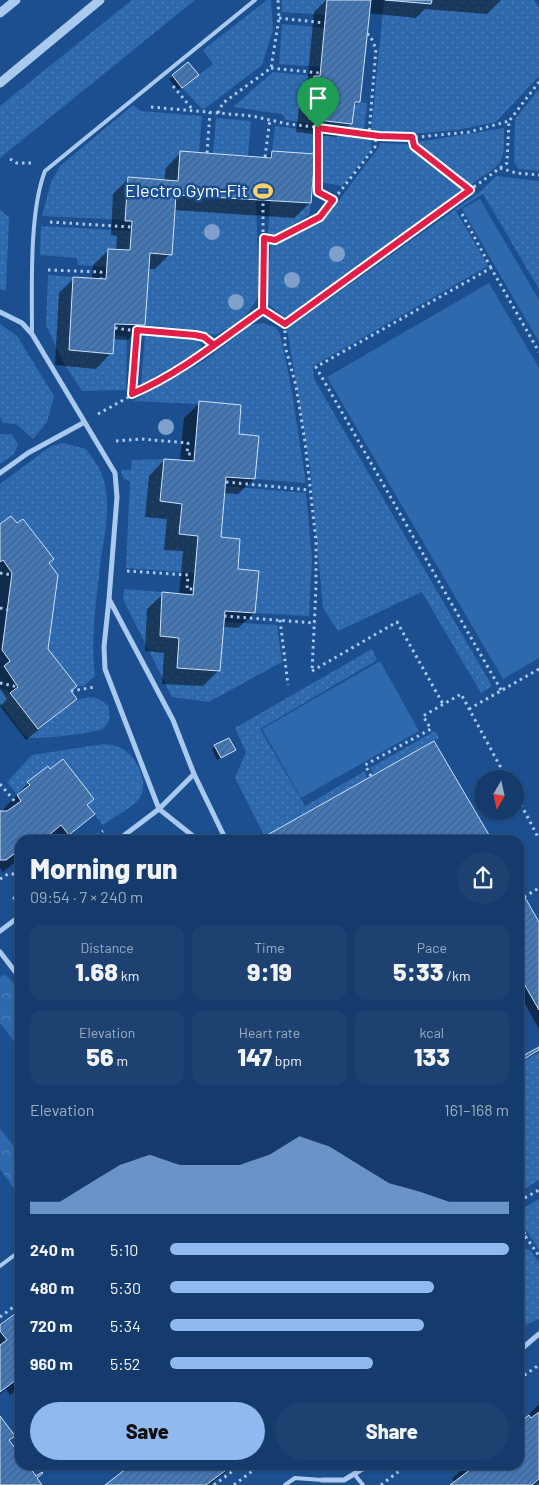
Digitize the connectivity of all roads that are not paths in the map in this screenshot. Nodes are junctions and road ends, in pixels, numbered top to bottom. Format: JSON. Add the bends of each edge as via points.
{"nodes":[{"id":1,"x":16,"y":0,"type":"edge"},
{"id":2,"x":100,"y":0,"type":"edge"},
{"id":3,"x":255,"y":0,"type":"edge"},
{"id":4,"x":0,"y":13,"type":"edge"},
{"id":5,"x":0,"y":83,"type":"edge"},
{"id":6,"x":0,"y":312,"type":"edge"},
{"id":7,"x":32,"y":334,"type":"junction"},
{"id":8,"x":84,"y":422,"type":"junction"},
{"id":9,"x":0,"y":473,"type":"edge"},
{"id":10,"x":109,"y":599,"type":"junction"},
{"id":11,"x":194,"y":774,"type":"junction"},
{"id":12,"x":159,"y":809,"type":"junction"},
{"id":13,"x":125,"y":835,"type":"edge"},
{"id":14,"x":192,"y":835,"type":"edge"},
{"id":15,"x":224,"y":835,"type":"edge"},
{"id":16,"x":15,"y":920,"type":"edge"},
{"id":17,"x":0,"y":932,"type":"edge"},
{"id":18,"x":0,"y":952,"type":"edge"},
{"id":19,"x":15,"y":972,"type":"edge"},
{"id":20,"x":15,"y":1255,"type":"edge"},
{"id":21,"x":0,"y":1266,"type":"edge"},
{"id":22,"x":539,"y":1334,"type":"edge"},
{"id":23,"x":524,"y":1346,"type":"edge"},
{"id":24,"x":362,"y":1470,"type":"edge"},
{"id":25,"x":356,"y":1475,"type":"junction"},
{"id":26,"x":322,"y":1480,"type":"joint"},
{"id":27,"x":285,"y":1485,"type":"edge"},
{"id":28,"x":363,"y":1485,"type":"edge"}],
"edges":[{"from":1,"to":4,"type":"street"},
{"from":2,"to":5,"type":"street"},
{"from":3,"to":7,"type":"lane","via":[[48,167],[40,183],[35,221]]},
{"from":6,"to":7,"type":"street","via":[[22,323]]},
{"from":7,"to":8,"type":"street"},
{"from":8,"to":9,"type":"street","via":[[28,453]]},
{"from":8,"to":10,"type":"street","via":[[114,473],[116,497]]},
{"from":10,"to":11,"type":"street","via":[[173,720]]},
{"from":10,"to":12,"type":"street","via":[[104,669]]},
{"from":11,"to":12,"type":"street"},
{"from":11,"to":15,"type":"street"},
{"from":12,"to":13,"type":"street"},
{"from":12,"to":14,"type":"street"},
{"from":16,"to":17,"type":"street"},
{"from":18,"to":19,"type":"street"},
{"from":20,"to":21,"type":"lane"},
{"from":22,"to":23,"type":"street"},
{"from":24,"to":25,"type":"street"},
{"from":25,"to":26,"type":"street","via":[[344,1480]]},
{"from":25,"to":28,"type":"lane"},
{"from":26,"to":27,"type":"lane","via":[[295,1478]]}]}
